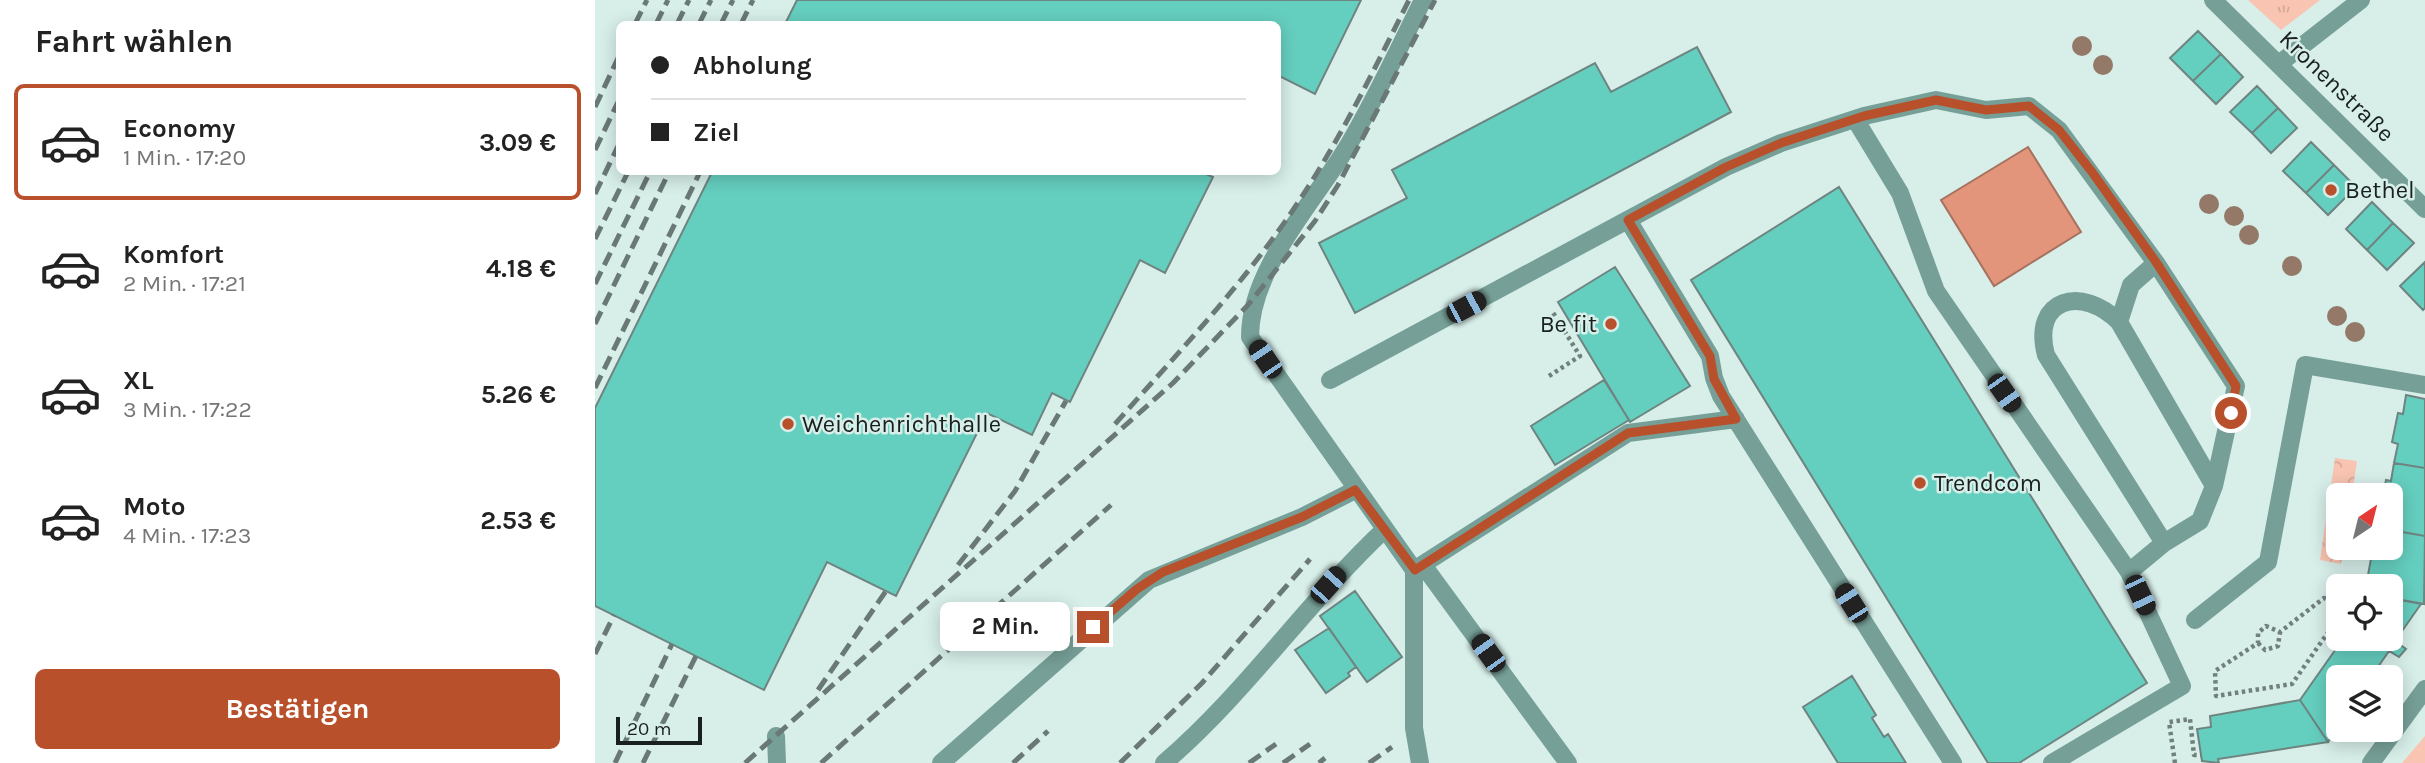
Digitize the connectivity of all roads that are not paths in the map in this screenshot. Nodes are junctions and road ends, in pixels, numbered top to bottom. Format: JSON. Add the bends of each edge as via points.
{"nodes":[{"id":1,"x":1423,"y":0,"type":"edge"},
{"id":2,"x":2213,"y":0,"type":"edge"},
{"id":3,"x":2361,"y":0,"type":"edge"},
{"id":4,"x":2280,"y":64,"type":"junction"},
{"id":5,"x":1855,"y":119,"type":"junction"},
{"id":6,"x":2425,"y":209,"type":"edge"},
{"id":7,"x":1628,"y":220,"type":"junction"},
{"id":8,"x":2156,"y":262,"type":"junction"},
{"id":9,"x":2119,"y":322,"type":"junction"},
{"id":10,"x":1330,"y":380,"type":"dead end"},
{"id":11,"x":2425,"y":385,"type":"edge"},
{"id":12,"x":1736,"y":419,"type":"junction"},
{"id":13,"x":2214,"y":486,"type":"junction"},
{"id":14,"x":1355,"y":490,"type":"junction"},
{"id":15,"x":1385,"y":529,"type":"junction"},
{"id":16,"x":2164,"y":543,"type":"junction"},
{"id":17,"x":1419,"y":567,"type":"junction"},
{"id":18,"x":2129,"y":572,"type":"junction"},
{"id":19,"x":2195,"y":620,"type":"dead end"},
{"id":20,"x":2425,"y":689,"type":"edge"},
{"id":21,"x":776,"y":736,"type":"dead end"},
{"id":22,"x":777,"y":763,"type":"edge"},
{"id":23,"x":941,"y":763,"type":"edge"},
{"id":24,"x":1164,"y":763,"type":"edge"},
{"id":25,"x":1420,"y":763,"type":"edge"},
{"id":26,"x":1569,"y":763,"type":"edge"},
{"id":27,"x":1953,"y":763,"type":"edge"},
{"id":28,"x":2052,"y":763,"type":"edge"},
{"id":29,"x":2371,"y":763,"type":"edge"}],
"edges":[{"from":1,"to":14,"type":"street","via":[[1350,142],[1266,270],[1250,314],[1250,337]]},
{"from":2,"to":4,"type":"street","name":"Kronenstraße"},
{"from":3,"to":4,"type":"street"},
{"from":4,"to":6,"type":"street","name":"Kronenstraße"},
{"from":5,"to":7,"type":"street","via":[[1737,162]]},
{"from":5,"to":8,"type":"street","via":[[1936,100],[1986,110],[2029,106],[2059,130]]},
{"from":5,"to":18,"type":"street","via":[[1901,193],[1936,291],[1957,326]]},
{"from":7,"to":10,"type":"street"},
{"from":7,"to":12,"type":"street","via":[[1710,356],[1714,379]]},
{"from":8,"to":9,"type":"street","via":[[2131,285]]},
{"from":8,"to":13,"type":"street","via":[[2236,386]]},
{"from":9,"to":13,"type":"street"},
{"from":9,"to":16,"type":"street","via":[[2104,307],[2073,300],[2057,306],[2044,324],[2042,340],[2046,355]]},
{"from":11,"to":19,"type":"street","via":[[2305,365],[2268,562]]},
{"from":12,"to":17,"type":"street","via":[[1628,433]]},
{"from":12,"to":27,"type":"street"},
{"from":13,"to":16,"type":"street","via":[[2200,521]]},
{"from":14,"to":15,"type":"street"},
{"from":14,"to":23,"type":"street","via":[[1302,517],[1149,580]]},
{"from":15,"to":17,"type":"street"},
{"from":15,"to":24,"type":"street","via":[[1340,571],[1214,718]]},
{"from":16,"to":18,"type":"street"},
{"from":17,"to":25,"type":"street","via":[[1414,728]]},
{"from":17,"to":26,"type":"street"},
{"from":18,"to":28,"type":"street","via":[[2182,686]]},
{"from":20,"to":29,"type":"street"},
{"from":21,"to":22,"type":"street"}]}
